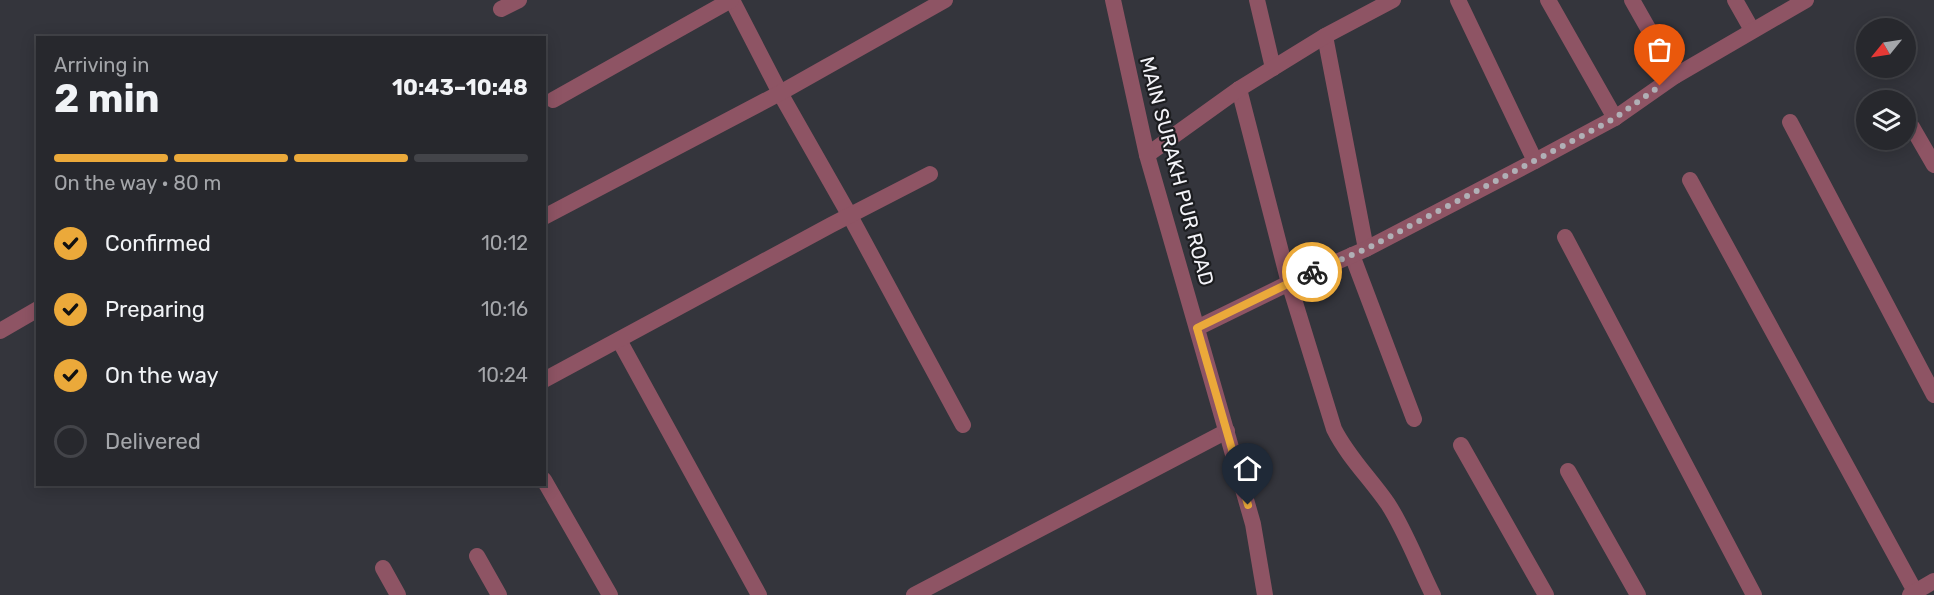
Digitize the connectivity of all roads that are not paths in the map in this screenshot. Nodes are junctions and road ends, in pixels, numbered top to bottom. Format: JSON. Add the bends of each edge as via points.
{"nodes":[{"id":1,"x":519,"y":0,"type":"edge"},
{"id":2,"x":731,"y":0,"type":"edge"},
{"id":3,"x":945,"y":0,"type":"edge"},
{"id":4,"x":1113,"y":0,"type":"edge"},
{"id":5,"x":1257,"y":0,"type":"edge"},
{"id":6,"x":1393,"y":0,"type":"edge"},
{"id":7,"x":1458,"y":0,"type":"edge"},
{"id":8,"x":1548,"y":0,"type":"edge"},
{"id":9,"x":1632,"y":0,"type":"edge"},
{"id":10,"x":1736,"y":0,"type":"edge"},
{"id":11,"x":1806,"y":0,"type":"edge"},
{"id":12,"x":501,"y":9,"type":"dead end"},
{"id":13,"x":1752,"y":30,"type":"junction"},
{"id":14,"x":1326,"y":36,"type":"junction"},
{"id":15,"x":1273,"y":68,"type":"junction"},
{"id":16,"x":1675,"y":76,"type":"junction"},
{"id":17,"x":1239,"y":89,"type":"junction"},
{"id":18,"x":780,"y":93,"type":"junction"},
{"id":19,"x":552,"y":100,"type":"dead end"},
{"id":20,"x":1615,"y":118,"type":"junction"},
{"id":21,"x":1790,"y":122,"type":"dead end"},
{"id":22,"x":1916,"y":134,"type":"edge"},
{"id":23,"x":1147,"y":155,"type":"junction"},
{"id":24,"x":1535,"y":161,"type":"junction"},
{"id":25,"x":1934,"y":165,"type":"edge"},
{"id":26,"x":930,"y":174,"type":"dead end"},
{"id":27,"x":1690,"y":180,"type":"dead end"},
{"id":28,"x":546,"y":216,"type":"edge"},
{"id":29,"x":850,"y":216,"type":"junction"},
{"id":30,"x":1565,"y":237,"type":"dead end"},
{"id":31,"x":1359,"y":252,"type":"junction"},
{"id":32,"x":1289,"y":283,"type":"junction"},
{"id":33,"x":36,"y":310,"type":"edge"},
{"id":34,"x":1197,"y":328,"type":"junction"},
{"id":35,"x":0,"y":331,"type":"edge"},
{"id":36,"x":619,"y":340,"type":"junction"},
{"id":37,"x":546,"y":379,"type":"edge"},
{"id":38,"x":1934,"y":395,"type":"edge"},
{"id":39,"x":1414,"y":419,"type":"dead end"},
{"id":40,"x":963,"y":425,"type":"dead end"},
{"id":41,"x":1227,"y":431,"type":"junction"},
{"id":42,"x":1461,"y":445,"type":"dead end"},
{"id":43,"x":1568,"y":471,"type":"dead end"},
{"id":44,"x":546,"y":483,"type":"edge"},
{"id":45,"x":477,"y":556,"type":"dead end"},
{"id":46,"x":383,"y":568,"type":"dead end"},
{"id":47,"x":1934,"y":581,"type":"edge"},
{"id":48,"x":1914,"y":594,"type":"edge"},
{"id":49,"x":398,"y":595,"type":"edge"},
{"id":50,"x":499,"y":595,"type":"edge"},
{"id":51,"x":610,"y":595,"type":"edge"},
{"id":52,"x":759,"y":595,"type":"edge"},
{"id":53,"x":914,"y":595,"type":"edge"},
{"id":54,"x":1265,"y":595,"type":"edge"},
{"id":55,"x":1433,"y":595,"type":"edge"},
{"id":56,"x":1546,"y":595,"type":"edge"},
{"id":57,"x":1638,"y":595,"type":"edge"},
{"id":58,"x":1754,"y":595,"type":"edge"}],
"edges":[{"from":1,"to":12,"type":"street"},
{"from":2,"to":18,"type":"street"},
{"from":2,"to":19,"type":"street"},
{"from":3,"to":18,"type":"street"},
{"from":4,"to":23,"type":"street","name":"MAIN SURAKH PUR ROAD"},
{"from":5,"to":15,"type":"street"},
{"from":6,"to":14,"type":"street"},
{"from":7,"to":24,"type":"street"},
{"from":8,"to":20,"type":"street"},
{"from":9,"to":16,"type":"street"},
{"from":10,"to":13,"type":"street"},
{"from":11,"to":13,"type":"street"},
{"from":13,"to":16,"type":"street"},
{"from":14,"to":15,"type":"street"},
{"from":14,"to":31,"type":"street"},
{"from":15,"to":17,"type":"street"},
{"from":16,"to":20,"type":"street"},
{"from":17,"to":23,"type":"street"},
{"from":17,"to":32,"type":"street"},
{"from":18,"to":28,"type":"street"},
{"from":18,"to":29,"type":"street"},
{"from":20,"to":24,"type":"street"},
{"from":21,"to":38,"type":"street"},
{"from":22,"to":25,"type":"street"},
{"from":23,"to":34,"type":"street","name":"MAIN SURAKH PUR ROAD"},
{"from":24,"to":31,"type":"street"},
{"from":26,"to":29,"type":"street"},
{"from":27,"to":48,"type":"street"},
{"from":29,"to":36,"type":"street"},
{"from":29,"to":40,"type":"street"},
{"from":30,"to":58,"type":"street"},
{"from":31,"to":32,"type":"street"},
{"from":31,"to":39,"type":"street"},
{"from":32,"to":34,"type":"street"},
{"from":32,"to":55,"type":"street","via":[[1334,429],[1387,504]]},
{"from":33,"to":35,"type":"street"},
{"from":34,"to":41,"type":"street","name":"MAIN SURAKH PUR ROAD"},
{"from":36,"to":37,"type":"street"},
{"from":36,"to":52,"type":"street"},
{"from":41,"to":53,"type":"street"},
{"from":41,"to":54,"type":"street","name":"MAIN SURAKH PUR ROAD","via":[[1253,524]]},
{"from":42,"to":56,"type":"street"},
{"from":43,"to":57,"type":"street"},
{"from":44,"to":51,"type":"street"},
{"from":45,"to":50,"type":"street"},
{"from":46,"to":49,"type":"street"},
{"from":47,"to":48,"type":"street"}]}
